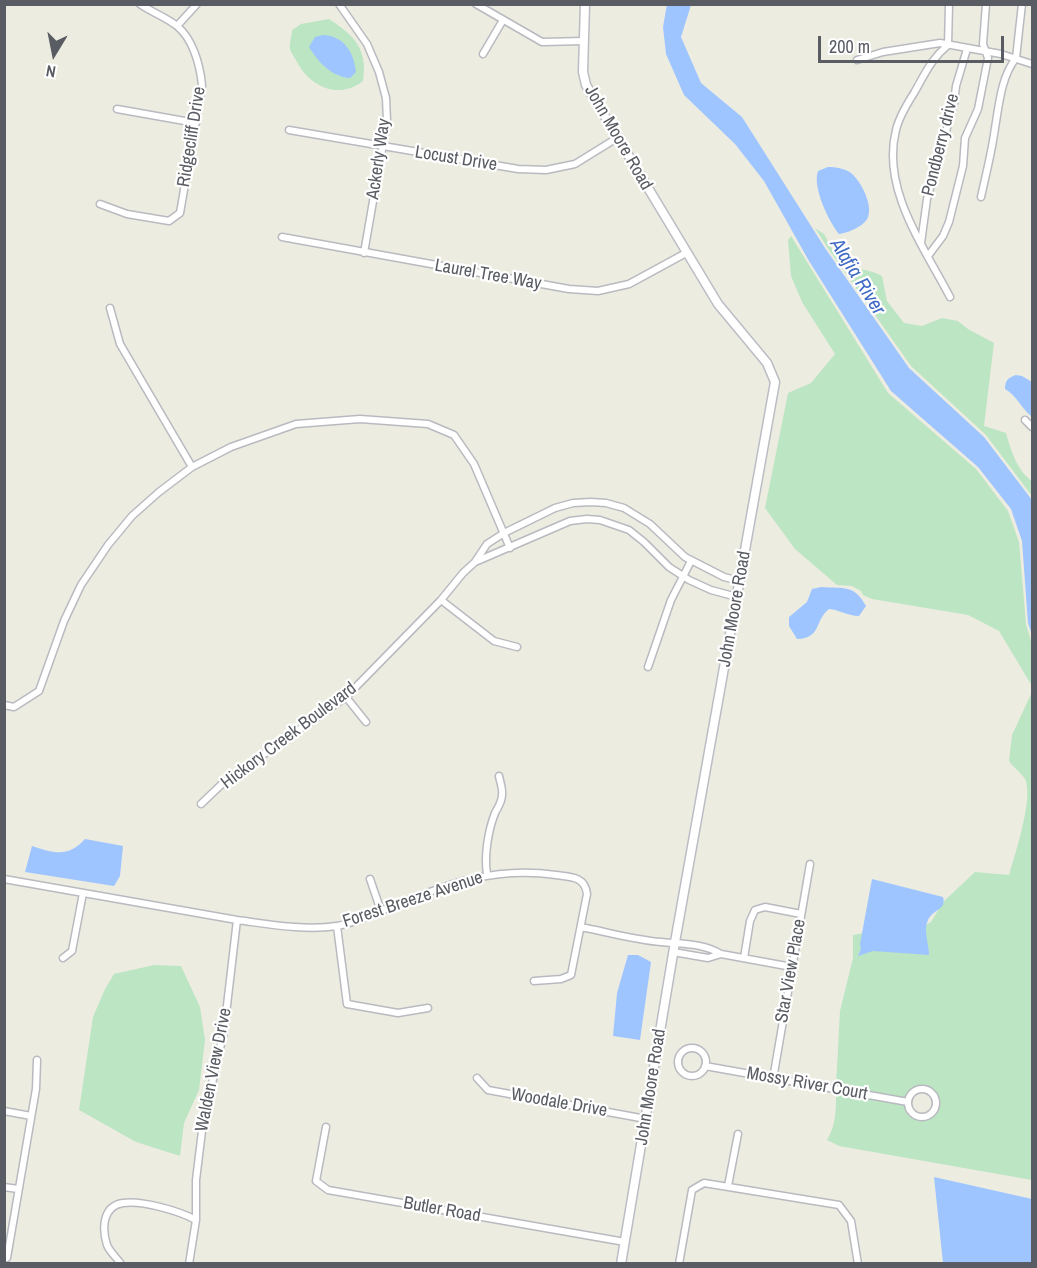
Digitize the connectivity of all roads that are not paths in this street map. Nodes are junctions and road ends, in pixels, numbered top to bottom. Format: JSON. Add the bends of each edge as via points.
{"nodes":[{"id":1,"x":140,"y":4,"type":"edge"},
{"id":2,"x":197,"y":4,"type":"edge"},
{"id":3,"x":339,"y":4,"type":"edge"},
{"id":4,"x":476,"y":4,"type":"edge"},
{"id":5,"x":585,"y":4,"type":"edge"},
{"id":6,"x":949,"y":4,"type":"edge"},
{"id":7,"x":986,"y":4,"type":"edge"},
{"id":8,"x":1022,"y":4,"type":"edge"},
{"id":9,"x":504,"y":20,"type":"junction"},
{"id":10,"x":177,"y":26,"type":"junction"},
{"id":11,"x":584,"y":40,"type":"junction"},
{"id":12,"x":948,"y":45,"type":"junction"},
{"id":13,"x":967,"y":48,"type":"junction"},
{"id":14,"x":985,"y":52,"type":"junction"},
{"id":15,"x":483,"y":54,"type":"dead end"},
{"id":16,"x":1016,"y":58,"type":"junction"},
{"id":17,"x":857,"y":60,"type":"dead end"},
{"id":18,"x":1032,"y":64,"type":"edge"},
{"id":19,"x":117,"y":109,"type":"dead end"},
{"id":20,"x":196,"y":123,"type":"junction"},
{"id":21,"x":289,"y":130,"type":"dead end"},
{"id":22,"x":617,"y":138,"type":"junction"},
{"id":23,"x":382,"y":147,"type":"junction"},
{"id":24,"x":981,"y":197,"type":"dead end"},
{"id":25,"x":100,"y":204,"type":"dead end"},
{"id":26,"x":282,"y":237,"type":"dead end"},
{"id":27,"x":921,"y":243,"type":"junction"},
{"id":28,"x":364,"y":253,"type":"junction"},
{"id":29,"x":686,"y":253,"type":"junction"},
{"id":30,"x":928,"y":255,"type":"junction"},
{"id":31,"x":950,"y":297,"type":"dead end"},
{"id":32,"x":110,"y":308,"type":"dead end"},
{"id":33,"x":1025,"y":420,"type":"dead end"},
{"id":34,"x":1032,"y":428,"type":"edge"},
{"id":35,"x":192,"y":467,"type":"junction"},
{"id":36,"x":504,"y":533,"type":"junction"},
{"id":37,"x":510,"y":548,"type":"junction"},
{"id":38,"x":691,"y":561,"type":"junction"},
{"id":39,"x":475,"y":562,"type":"junction"},
{"id":40,"x":683,"y":576,"type":"junction"},
{"id":41,"x":740,"y":581,"type":"junction"},
{"id":42,"x":737,"y":597,"type":"junction"},
{"id":43,"x":441,"y":600,"type":"junction"},
{"id":44,"x":517,"y":647,"type":"dead end"},
{"id":45,"x":648,"y":667,"type":"dead end"},
{"id":46,"x":346,"y":698,"type":"junction"},
{"id":47,"x":4,"y":705,"type":"edge"},
{"id":48,"x":366,"y":722,"type":"dead end"},
{"id":49,"x":499,"y":776,"type":"dead end"},
{"id":50,"x":201,"y":804,"type":"dead end"},
{"id":51,"x":810,"y":864,"type":"dead end"},
{"id":52,"x":487,"y":874,"type":"junction"},
{"id":53,"x":4,"y":879,"type":"edge"},
{"id":54,"x":370,"y":879,"type":"dead end"},
{"id":55,"x":82,"y":893,"type":"junction"},
{"id":56,"x":381,"y":911,"type":"junction"},
{"id":57,"x":801,"y":914,"type":"junction"},
{"id":58,"x":237,"y":920,"type":"junction"},
{"id":59,"x":337,"y":926,"type":"junction"},
{"id":60,"x":581,"y":927,"type":"junction"},
{"id":61,"x":675,"y":942,"type":"junction"},
{"id":62,"x":701,"y":946,"type":"junction"},
{"id":63,"x":673,"y":952,"type":"junction"},
{"id":64,"x":721,"y":954,"type":"junction"},
{"id":65,"x":699,"y":956,"type":"junction"},
{"id":66,"x":63,"y":958,"type":"dead end"},
{"id":67,"x":744,"y":958,"type":"junction"},
{"id":68,"x":792,"y":967,"type":"junction"},
{"id":69,"x":534,"y":981,"type":"dead end"},
{"id":70,"x":428,"y":1008,"type":"dead end"},
{"id":71,"x":37,"y":1060,"type":"dead end"},
{"id":72,"x":705,"y":1066,"type":"junction"},
{"id":73,"x":477,"y":1078,"type":"dead end"},
{"id":74,"x":773,"y":1078,"type":"junction"},
{"id":75,"x":908,"y":1102,"type":"junction"},
{"id":76,"x":4,"y":1111,"type":"edge"},
{"id":77,"x":31,"y":1116,"type":"junction"},
{"id":78,"x":646,"y":1119,"type":"junction"},
{"id":79,"x":326,"y":1127,"type":"dead end"},
{"id":80,"x":738,"y":1134,"type":"dead end"},
{"id":81,"x":728,"y":1185,"type":"junction"},
{"id":82,"x":4,"y":1187,"type":"edge"},
{"id":83,"x":18,"y":1189,"type":"junction"},
{"id":84,"x":196,"y":1220,"type":"junction"},
{"id":85,"x":625,"y":1242,"type":"junction"},
{"id":86,"x":4,"y":1259,"type":"edge"},
{"id":87,"x":121,"y":1263,"type":"edge"},
{"id":88,"x":189,"y":1263,"type":"edge"},
{"id":89,"x":621,"y":1263,"type":"edge"},
{"id":90,"x":679,"y":1263,"type":"edge"},
{"id":91,"x":858,"y":1263,"type":"edge"}],
"edges":[{"from":1,"to":10,"type":"street","name":"Ridgecliff Drive"},
{"from":2,"to":10,"type":"street"},
{"from":3,"to":23,"type":"street","name":"Ackerly Way","via":[[367,44],[379,72],[387,121]]},
{"from":4,"to":9,"type":"street"},
{"from":5,"to":11,"type":"street","name":"John Moore Road"},
{"from":6,"to":12,"type":"street"},
{"from":7,"to":14,"type":"street"},
{"from":8,"to":16,"type":"street"},
{"from":9,"to":11,"type":"street","via":[[542,42]]},
{"from":9,"to":15,"type":"street"},
{"from":10,"to":20,"type":"street","name":"Ridgecliff Drive","via":[[200,67],[202,85]]},
{"from":11,"to":22,"type":"street","name":"John Moore Road","via":[[584,81]]},
{"from":12,"to":13,"type":"street"},
{"from":12,"to":17,"type":"street","via":[[912,47]]},
{"from":12,"to":27,"type":"street","via":[[930,62],[903,113],[895,138],[896,178],[906,215]]},
{"from":13,"to":14,"type":"street"},
{"from":13,"to":27,"type":"street","name":"Pondberry drive","via":[[927,199]]},
{"from":14,"to":16,"type":"street"},
{"from":14,"to":30,"type":"street","via":[[988,58],[978,110],[965,138],[963,166],[949,222]]},
{"from":16,"to":18,"type":"street"},
{"from":16,"to":24,"type":"street","via":[[999,98]]},
{"from":19,"to":20,"type":"street"},
{"from":20,"to":25,"type":"street","name":"Ridgecliff Drive","via":[[180,213],[169,221],[127,214]]},
{"from":21,"to":23,"type":"street","name":"Locust Drive"},
{"from":22,"to":23,"type":"street","name":"Locust Drive","via":[[575,164],[546,170]]},
{"from":22,"to":29,"type":"street","name":"John Moore Road"},
{"from":23,"to":28,"type":"street","name":"Ackerly Way"},
{"from":26,"to":28,"type":"street","name":"Laurel Tree Way"},
{"from":27,"to":30,"type":"street"},
{"from":28,"to":29,"type":"street","name":"Laurel Tree Way","via":[[569,290],[598,291],[629,284]]},
{"from":29,"to":41,"type":"street","name":"John Moore Road","via":[[723,312],[767,363],[775,382]]},
{"from":30,"to":31,"type":"street"},
{"from":32,"to":35,"type":"street","via":[[120,344]]},
{"from":33,"to":34,"type":"street"},
{"from":35,"to":36,"type":"street","via":[[231,447],[296,424],[360,419],[428,424],[454,435],[474,464]]},
{"from":35,"to":47,"type":"street","via":[[132,516],[81,585],[39,692],[14,707]]},
{"from":36,"to":37,"type":"street"},
{"from":36,"to":38,"type":"street","name":"Hickory Creek Boulevard","via":[[564,505],[598,502],[639,516]]},
{"from":36,"to":39,"type":"street","name":"Hickory Creek Boulevard","via":[[487,544]]},
{"from":37,"to":39,"type":"street","name":"Hickory Creek Boulevard"},
{"from":37,"to":40,"type":"street","name":"Hickory Creek Boulevard","via":[[570,521],[600,520],[635,534]]},
{"from":38,"to":40,"type":"street"},
{"from":38,"to":41,"type":"street","name":"Hickory Creek Boulevard"},
{"from":39,"to":43,"type":"street","name":"Hickory Creek Boulevard"},
{"from":40,"to":42,"type":"street","name":"Hickory Creek Boulevard"},
{"from":40,"to":45,"type":"street","via":[[670,600]]},
{"from":41,"to":42,"type":"street","name":"John Moore Road"},
{"from":42,"to":61,"type":"street","name":"John Moore Road"},
{"from":43,"to":44,"type":"street","via":[[494,641]]},
{"from":43,"to":46,"type":"street","name":"Hickory Creek Boulevard"},
{"from":46,"to":48,"type":"street"},
{"from":46,"to":50,"type":"street","name":"Hickory Creek Boulevard","via":[[224,782]]},
{"from":49,"to":52,"type":"street","via":[[502,799],[485,863]]},
{"from":51,"to":57,"type":"street","name":"Star View Place"},
{"from":52,"to":56,"type":"street","name":"Forest Breeze Avenue"},
{"from":52,"to":60,"type":"street","name":"Forest Breeze Avenue","via":[[535,872],[582,881],[586,894]]},
{"from":53,"to":55,"type":"street","name":"Forest Breeze Avenue"},
{"from":54,"to":56,"type":"street"},
{"from":55,"to":58,"type":"street","name":"Forest Breeze Avenue"},
{"from":55,"to":66,"type":"street","via":[[72,951]]},
{"from":56,"to":59,"type":"street","name":"Forest Breeze Avenue"},
{"from":57,"to":67,"type":"street","via":[[765,907],[755,910]]},
{"from":57,"to":68,"type":"street","name":"Star View Place"},
{"from":58,"to":59,"type":"street","name":"Forest Breeze Avenue"},
{"from":58,"to":84,"type":"street","name":"Walden View Drive","via":[[224,1031],[203,1123]]},
{"from":59,"to":70,"type":"street","via":[[347,1004],[398,1013]]},
{"from":60,"to":61,"type":"street"},
{"from":60,"to":69,"type":"street","name":"Forest Breeze Avenue","via":[[571,975]]},
{"from":61,"to":62,"type":"street"},
{"from":61,"to":63,"type":"street","name":"John Moore Road"},
{"from":62,"to":64,"type":"street"},
{"from":62,"to":65,"type":"street"},
{"from":63,"to":65,"type":"street"},
{"from":63,"to":78,"type":"street","name":"John Moore Road"},
{"from":64,"to":65,"type":"street"},
{"from":64,"to":67,"type":"street"},
{"from":67,"to":68,"type":"street"},
{"from":68,"to":74,"type":"street","name":"Star View Place"},
{"from":71,"to":77,"type":"street"},
{"from":72,"to":72,"type":"street","via":[[696,1075],[688,1075],[678,1062],[686,1050],[699,1050],[705,1057]]},
{"from":72,"to":74,"type":"street","name":"Mossy River Court"},
{"from":73,"to":78,"type":"street","name":"Woodale Drive","via":[[488,1090]]},
{"from":74,"to":75,"type":"street","name":"Mossy River Court"},
{"from":75,"to":75,"type":"street","via":[[911,1111],[919,1116],[928,1115],[936,1104],[934,1096],[924,1089],[912,1094]]},
{"from":76,"to":77,"type":"street"},
{"from":77,"to":83,"type":"street"},
{"from":78,"to":85,"type":"street","name":"John Moore Road"},
{"from":79,"to":85,"type":"street","name":"Butler Road","via":[[316,1181],[327,1190]]},
{"from":80,"to":81,"type":"street"},
{"from":81,"to":90,"type":"street","via":[[704,1183],[692,1190]]},
{"from":81,"to":91,"type":"street","via":[[839,1205],[851,1221]]},
{"from":82,"to":83,"type":"street"},
{"from":83,"to":86,"type":"street"},
{"from":84,"to":87,"type":"street","via":[[178,1211],[141,1204],[122,1203],[108,1210],[103,1224],[108,1247]]},
{"from":84,"to":88,"type":"street","name":"Walden View Drive"},
{"from":85,"to":89,"type":"street","name":"John Moore Road"}]}
